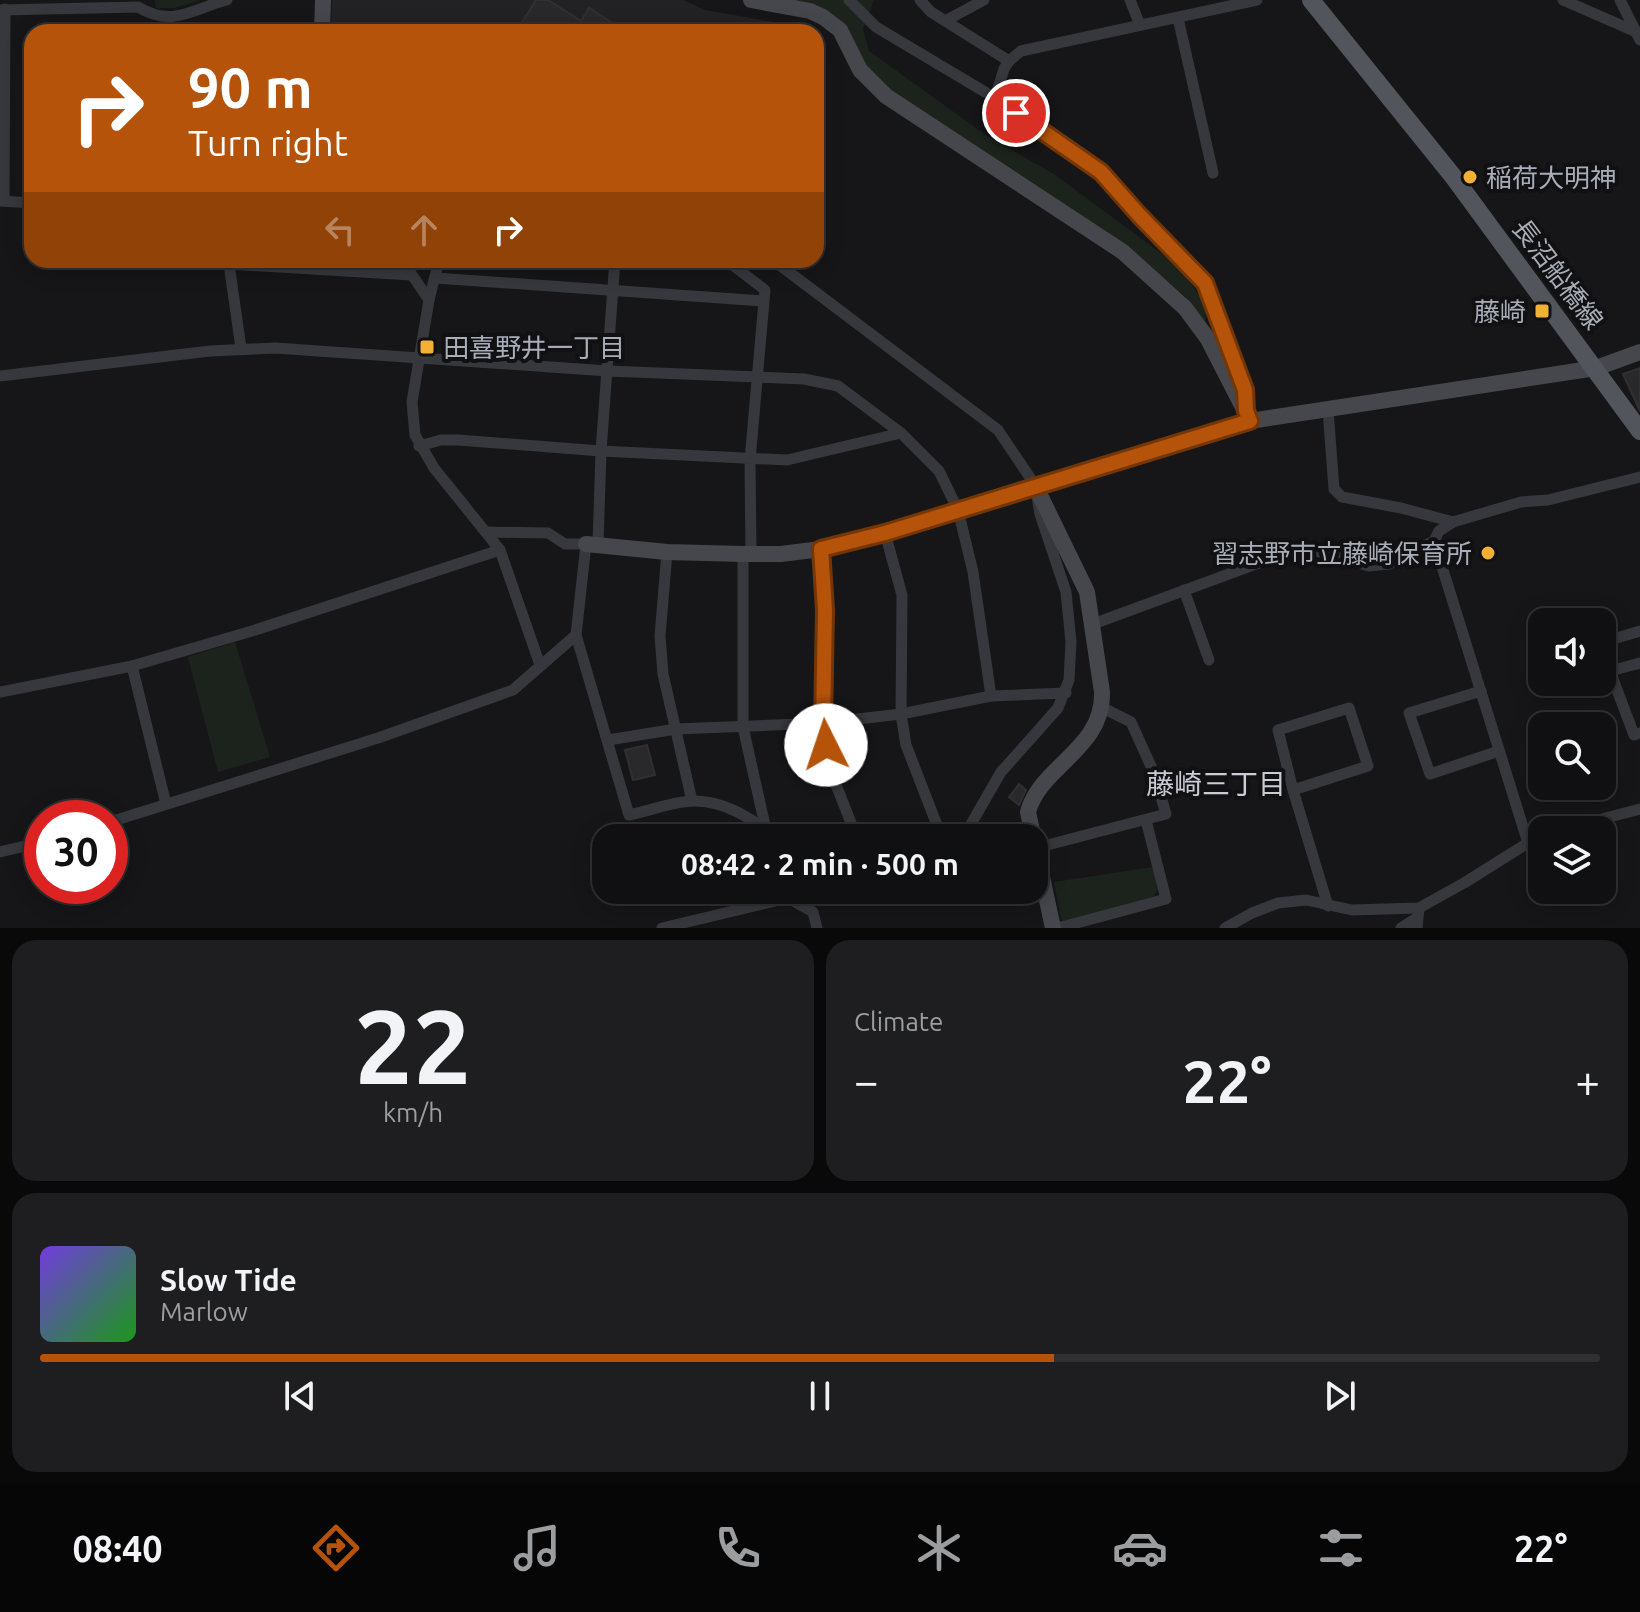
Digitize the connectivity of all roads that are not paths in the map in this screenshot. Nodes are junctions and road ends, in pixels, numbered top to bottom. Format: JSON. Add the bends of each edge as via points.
{"nodes":[{"id":1,"x":227,"y":0,"type":"edge"},
{"id":2,"x":323,"y":0,"type":"edge"},
{"id":3,"x":751,"y":0,"type":"edge"},
{"id":4,"x":849,"y":0,"type":"edge"},
{"id":5,"x":920,"y":0,"type":"edge"},
{"id":6,"x":984,"y":0,"type":"edge"},
{"id":7,"x":1130,"y":0,"type":"edge"},
{"id":8,"x":1257,"y":0,"type":"edge"},
{"id":9,"x":1311,"y":0,"type":"edge"},
{"id":10,"x":1563,"y":0,"type":"edge"},
{"id":11,"x":1620,"y":0,"type":"edge"},
{"id":12,"x":782,"y":2,"type":"edge"},
{"id":13,"x":3,"y":10,"type":"edge"},
{"id":14,"x":1178,"y":18,"type":"junction"},
{"id":15,"x":945,"y":21,"type":"junction"},
{"id":16,"x":322,"y":24,"type":"edge"},
{"id":17,"x":1140,"y":25,"type":"junction"},
{"id":18,"x":1637,"y":36,"type":"edge"},
{"id":19,"x":1009,"y":61,"type":"junction"},
{"id":20,"x":995,"y":98,"type":"junction"},
{"id":21,"x":1213,"y":173,"type":"dead end"},
{"id":22,"x":2,"y":200,"type":"edge"},
{"id":23,"x":24,"y":202,"type":"edge"},
{"id":24,"x":230,"y":268,"type":"edge"},
{"id":25,"x":295,"y":268,"type":"edge"},
{"id":26,"x":407,"y":268,"type":"edge"},
{"id":27,"x":438,"y":268,"type":"edge"},
{"id":28,"x":614,"y":268,"type":"edge"},
{"id":29,"x":736,"y":268,"type":"edge"},
{"id":30,"x":784,"y":268,"type":"edge"},
{"id":31,"x":411,"y":275,"type":"junction"},
{"id":32,"x":436,"y":278,"type":"junction"},
{"id":33,"x":613,"y":290,"type":"junction"},
{"id":34,"x":429,"y":300,"type":"junction"},
{"id":35,"x":763,"y":301,"type":"junction"},
{"id":36,"x":241,"y":348,"type":"junction"},
{"id":37,"x":1640,"y":352,"type":"edge"},
{"id":38,"x":420,"y":357,"type":"junction"},
{"id":39,"x":1596,"y":368,"type":"junction"},
{"id":40,"x":608,"y":371,"type":"junction"},
{"id":41,"x":0,"y":376,"type":"edge"},
{"id":42,"x":756,"y":377,"type":"junction"},
{"id":43,"x":1328,"y":410,"type":"junction"},
{"id":44,"x":1248,"y":416,"type":"junction"},
{"id":45,"x":1640,"y":431,"type":"edge"},
{"id":46,"x":901,"y":433,"type":"junction"},
{"id":47,"x":419,"y":446,"type":"junction"},
{"id":48,"x":601,"y":451,"type":"junction"},
{"id":49,"x":750,"y":460,"type":"junction"},
{"id":50,"x":1640,"y":477,"type":"edge"},
{"id":51,"x":1035,"y":485,"type":"junction"},
{"id":52,"x":958,"y":510,"type":"junction"},
{"id":53,"x":1453,"y":522,"type":"junction"},
{"id":54,"x":486,"y":532,"type":"junction"},
{"id":55,"x":885,"y":533,"type":"junction"},
{"id":56,"x":1434,"y":541,"type":"junction"},
{"id":57,"x":592,"y":544,"type":"junction"},
{"id":58,"x":821,"y":549,"type":"junction"},
{"id":59,"x":500,"y":550,"type":"junction"},
{"id":60,"x":667,"y":552,"type":"junction"},
{"id":61,"x":747,"y":554,"type":"junction"},
{"id":62,"x":1184,"y":590,"type":"junction"},
{"id":63,"x":1093,"y":624,"type":"junction"},
{"id":64,"x":1640,"y":631,"type":"edge"},
{"id":65,"x":576,"y":635,"type":"junction"},
{"id":66,"x":1616,"y":638,"type":"edge"},
{"id":67,"x":1209,"y":660,"type":"dead end"},
{"id":68,"x":1640,"y":663,"type":"edge"},
{"id":69,"x":540,"y":665,"type":"junction"},
{"id":70,"x":132,"y":666,"type":"junction"},
{"id":71,"x":1481,"y":691,"type":"junction"},
{"id":72,"x":0,"y":692,"type":"edge"},
{"id":73,"x":1066,"y":693,"type":"junction"},
{"id":74,"x":991,"y":696,"type":"junction"},
{"id":75,"x":1103,"y":708,"type":"junction"},
{"id":76,"x":901,"y":714,"type":"junction"},
{"id":77,"x":823,"y":723,"type":"junction"},
{"id":78,"x":743,"y":727,"type":"junction"},
{"id":79,"x":676,"y":729,"type":"junction"},
{"id":80,"x":1640,"y":733,"type":"edge"},
{"id":81,"x":608,"y":740,"type":"junction"},
{"id":82,"x":1499,"y":751,"type":"junction"},
{"id":83,"x":1293,"y":790,"type":"junction"},
{"id":84,"x":692,"y":801,"type":"junction"},
{"id":85,"x":166,"y":804,"type":"junction"},
{"id":86,"x":1640,"y":809,"type":"edge"},
{"id":87,"x":128,"y":816,"type":"edge"},
{"id":88,"x":1613,"y":816,"type":"edge"},
{"id":89,"x":1146,"y":820,"type":"junction"},
{"id":90,"x":755,"y":824,"type":"edge"},
{"id":91,"x":765,"y":824,"type":"edge"},
{"id":92,"x":851,"y":824,"type":"edge"},
{"id":93,"x":937,"y":824,"type":"edge"},
{"id":94,"x":971,"y":824,"type":"edge"},
{"id":95,"x":1031,"y":824,"type":"edge"},
{"id":96,"x":1528,"y":843,"type":"joint"},
{"id":97,"x":1048,"y":845,"type":"edge"},
{"id":98,"x":24,"y":846,"type":"edge"},
{"id":99,"x":0,"y":852,"type":"edge"},
{"id":100,"x":1048,"y":896,"type":"edge"},
{"id":101,"x":1328,"y":906,"type":"junction"},
{"id":102,"x":1418,"y":918,"type":"edge"},
{"id":103,"x":662,"y":928,"type":"edge"},
{"id":104,"x":817,"y":928,"type":"edge"},
{"id":105,"x":1056,"y":928,"type":"edge"},
{"id":106,"x":1225,"y":928,"type":"edge"},
{"id":107,"x":1401,"y":928,"type":"edge"}],
"edges":[{"from":1,"to":13,"type":"street","via":[[170,18],[138,7]]},
{"from":2,"to":16,"type":"street"},
{"from":3,"to":12,"type":"street"},
{"from":4,"to":20,"type":"street","via":[[876,27]]},
{"from":5,"to":15,"type":"street"},
{"from":6,"to":15,"type":"street"},
{"from":7,"to":17,"type":"street"},
{"from":8,"to":14,"type":"street"},
{"from":9,"to":39,"type":"main road","name":"長沼船橋線","via":[[1452,175]]},
{"from":10,"to":18,"type":"street"},
{"from":11,"to":18,"type":"street"},
{"from":12,"to":44,"type":"street","via":[[823,17],[840,30],[860,70],[886,96],[1123,252],[1185,308],[1208,339]]},
{"from":13,"to":22,"type":"street"},
{"from":14,"to":17,"type":"street"},
{"from":14,"to":21,"type":"street"},
{"from":15,"to":19,"type":"street"},
{"from":17,"to":19,"type":"street","via":[[1021,51]]},
{"from":19,"to":20,"type":"street"},
{"from":20,"to":44,"type":"street","via":[[1101,172],[1205,283],[1245,390]]},
{"from":22,"to":23,"type":"street"},
{"from":24,"to":36,"type":"street"},
{"from":25,"to":31,"type":"street"},
{"from":26,"to":31,"type":"street"},
{"from":27,"to":32,"type":"street"},
{"from":28,"to":33,"type":"street"},
{"from":29,"to":35,"type":"street","via":[[765,290]]},
{"from":30,"to":51,"type":"street","via":[[998,430]]},
{"from":31,"to":34,"type":"street"},
{"from":32,"to":33,"type":"street"},
{"from":32,"to":34,"type":"street"},
{"from":33,"to":35,"type":"street"},
{"from":33,"to":40,"type":"street"},
{"from":34,"to":38,"type":"street"},
{"from":35,"to":42,"type":"street"},
{"from":36,"to":38,"type":"street"},
{"from":36,"to":41,"type":"street"},
{"from":37,"to":39,"type":"street"},
{"from":38,"to":40,"type":"street"},
{"from":38,"to":47,"type":"street","via":[[412,402]]},
{"from":39,"to":43,"type":"street"},
{"from":39,"to":45,"type":"main road","name":"長沼船橋線"},
{"from":40,"to":42,"type":"street"},
{"from":40,"to":48,"type":"street"},
{"from":42,"to":46,"type":"street","via":[[838,386]]},
{"from":42,"to":49,"type":"street"},
{"from":43,"to":44,"type":"street"},
{"from":43,"to":53,"type":"street","via":[[1334,489],[1342,497]]},
{"from":44,"to":51,"type":"street"},
{"from":46,"to":49,"type":"street","via":[[787,460]]},
{"from":46,"to":52,"type":"street","via":[[939,471]]},
{"from":47,"to":48,"type":"street","via":[[458,440]]},
{"from":47,"to":54,"type":"street"},
{"from":48,"to":49,"type":"street"},
{"from":48,"to":57,"type":"street"},
{"from":49,"to":61,"type":"street"},
{"from":50,"to":53,"type":"street"},
{"from":51,"to":52,"type":"street"},
{"from":51,"to":63,"type":"street","via":[[1087,592]]},
{"from":51,"to":73,"type":"street","via":[[1066,592],[1071,642]]},
{"from":52,"to":55,"type":"street"},
{"from":52,"to":74,"type":"street"},
{"from":53,"to":56,"type":"street"},
{"from":54,"to":57,"type":"street","via":[[548,533],[565,544]]},
{"from":54,"to":59,"type":"street"},
{"from":55,"to":58,"type":"street"},
{"from":55,"to":76,"type":"street","via":[[902,595]]},
{"from":56,"to":62,"type":"street","via":[[1389,564],[1369,566],[1302,547]]},
{"from":56,"to":71,"type":"street"},
{"from":57,"to":60,"type":"street"},
{"from":57,"to":65,"type":"street"},
{"from":58,"to":61,"type":"street"},
{"from":58,"to":77,"type":"street"},
{"from":59,"to":69,"type":"street"},
{"from":59,"to":70,"type":"street"},
{"from":60,"to":61,"type":"street"},
{"from":60,"to":79,"type":"street","via":[[660,636]]},
{"from":61,"to":78,"type":"street"},
{"from":62,"to":63,"type":"street"},
{"from":62,"to":67,"type":"street"},
{"from":63,"to":75,"type":"street"},
{"from":64,"to":66,"type":"street"},
{"from":65,"to":69,"type":"street"},
{"from":65,"to":81,"type":"street"},
{"from":68,"to":80,"type":"street","via":[[1610,671],[1634,735]]},
{"from":69,"to":85,"type":"street","via":[[513,690]]},
{"from":70,"to":72,"type":"street"},
{"from":70,"to":85,"type":"street"},
{"from":71,"to":82,"type":"street"},
{"from":71,"to":82,"type":"street","via":[[1409,713],[1430,774]]},
{"from":73,"to":74,"type":"street"},
{"from":73,"to":94,"type":"street","via":[[1001,772]]},
{"from":74,"to":76,"type":"street"},
{"from":75,"to":89,"type":"street","via":[[1131,722],[1154,773],[1166,814]]},
{"from":75,"to":95,"type":"street","via":[[1071,757],[1032,797]]},
{"from":76,"to":77,"type":"street"},
{"from":76,"to":93,"type":"street","via":[[906,745]]},
{"from":77,"to":78,"type":"street"},
{"from":77,"to":92,"type":"street","via":[[829,767]]},
{"from":78,"to":79,"type":"street"},
{"from":78,"to":91,"type":"street"},
{"from":79,"to":81,"type":"street"},
{"from":79,"to":84,"type":"street"},
{"from":81,"to":84,"type":"street","via":[[629,815]]},
{"from":82,"to":96,"type":"street"},
{"from":83,"to":83,"type":"street","via":[[1368,766],[1349,708],[1278,730]]},
{"from":83,"to":101,"type":"street"},
{"from":84,"to":90,"type":"street","via":[[722,805]]},
{"from":85,"to":87,"type":"street"},
{"from":86,"to":88,"type":"street"},
{"from":89,"to":97,"type":"street"},
{"from":89,"to":105,"type":"street","via":[[1166,899]]},
{"from":96,"to":102,"type":"street"},
{"from":98,"to":99,"type":"street"},
{"from":100,"to":105,"type":"street"},
{"from":101,"to":102,"type":"street"},
{"from":101,"to":106,"type":"street","via":[[1306,900],[1278,903]]},
{"from":102,"to":107,"type":"street"},
{"from":103,"to":104,"type":"street","via":[[788,898],[813,912]]}]}
